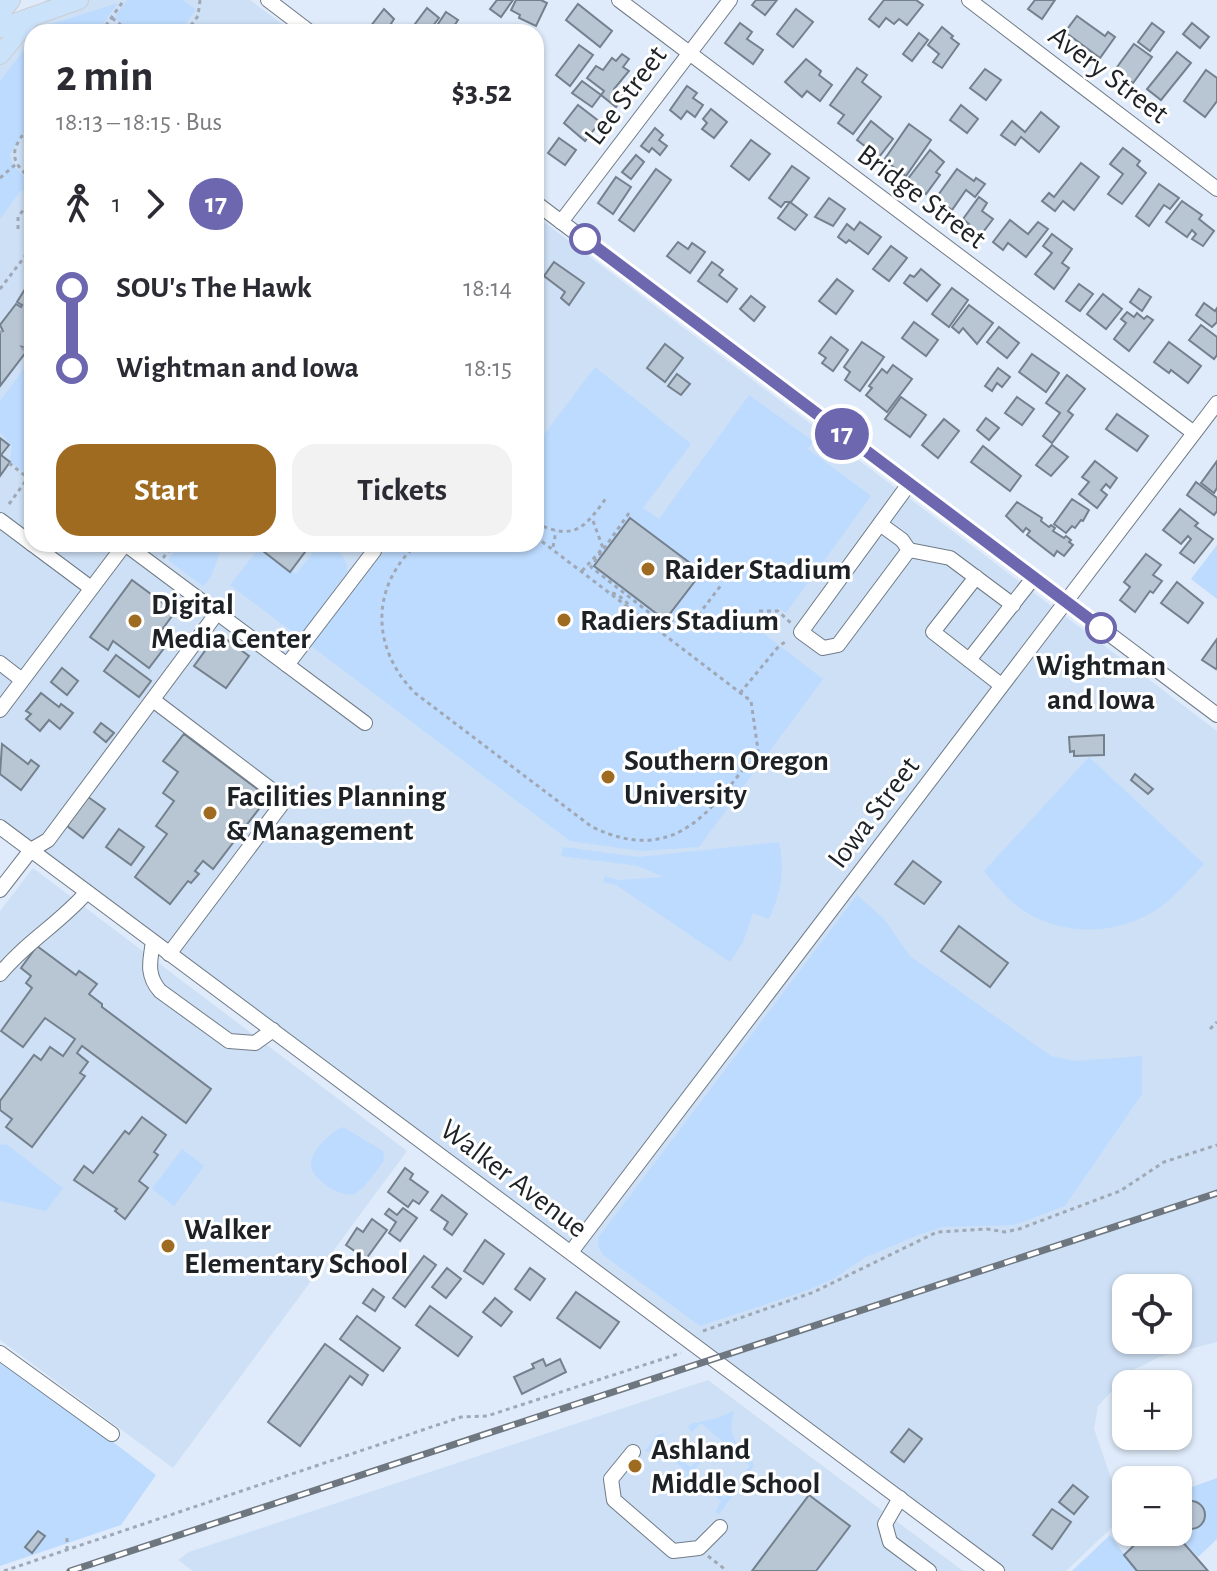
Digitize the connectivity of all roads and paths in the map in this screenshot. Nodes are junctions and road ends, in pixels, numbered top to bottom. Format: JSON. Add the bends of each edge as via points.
{"nodes":[{"id":1,"x":11,"y":0,"type":"edge"},
{"id":2,"x":79,"y":0,"type":"edge"},
{"id":3,"x":124,"y":0,"type":"edge"},
{"id":4,"x":200,"y":0,"type":"edge"},
{"id":5,"x":268,"y":0,"type":"edge"},
{"id":6,"x":619,"y":0,"type":"edge"},
{"id":7,"x":730,"y":0,"type":"edge"},
{"id":8,"x":969,"y":0,"type":"edge"},
{"id":9,"x":0,"y":14,"type":"edge"},
{"id":10,"x":31,"y":17,"type":"junction"},
{"id":11,"x":112,"y":18,"type":"junction"},
{"id":12,"x":25,"y":24,"type":"edge"},
{"id":13,"x":107,"y":24,"type":"edge"},
{"id":14,"x":120,"y":24,"type":"edge"},
{"id":15,"x":192,"y":24,"type":"edge"},
{"id":16,"x":300,"y":24,"type":"edge"},
{"id":17,"x":24,"y":26,"type":"edge"},
{"id":18,"x":0,"y":28,"type":"edge"},
{"id":19,"x":689,"y":54,"type":"junction"},
{"id":20,"x":0,"y":55,"type":"edge"},
{"id":21,"x":24,"y":133,"type":"edge"},
{"id":22,"x":16,"y":164,"type":"junction"},
{"id":23,"x":24,"y":172,"type":"edge"},
{"id":24,"x":0,"y":178,"type":"edge"},
{"id":25,"x":1217,"y":189,"type":"edge"},
{"id":26,"x":24,"y":209,"type":"edge"},
{"id":27,"x":544,"y":209,"type":"edge"},
{"id":28,"x":561,"y":222,"type":"junction"},
{"id":29,"x":18,"y":229,"type":"dead end"},
{"id":30,"x":24,"y":258,"type":"edge"},
{"id":31,"x":0,"y":289,"type":"edge"},
{"id":32,"x":1217,"y":403,"type":"edge"},
{"id":33,"x":1194,"y":433,"type":"junction"},
{"id":34,"x":9,"y":463,"type":"dead end"},
{"id":35,"x":24,"y":475,"type":"edge"},
{"id":36,"x":24,"y":483,"type":"edge"},
{"id":37,"x":909,"y":484,"type":"junction"},
{"id":38,"x":607,"y":497,"type":"dead end"},
{"id":39,"x":9,"y":504,"type":"dead end"},
{"id":40,"x":629,"y":513,"type":"dead end"},
{"id":41,"x":592,"y":517,"type":"junction"},
{"id":42,"x":0,"y":520,"type":"edge"},
{"id":43,"x":880,"y":524,"type":"junction"},
{"id":44,"x":544,"y":526,"type":"edge"},
{"id":45,"x":556,"y":531,"type":"junction"},
{"id":46,"x":24,"y":538,"type":"edge"},
{"id":47,"x":544,"y":543,"type":"edge"},
{"id":48,"x":603,"y":548,"type":"junction"},
{"id":49,"x":552,"y":549,"type":"junction"},
{"id":50,"x":909,"y":550,"type":"junction"},
{"id":51,"x":43,"y":552,"type":"edge"},
{"id":52,"x":119,"y":552,"type":"edge"},
{"id":53,"x":136,"y":552,"type":"edge"},
{"id":54,"x":373,"y":552,"type":"edge"},
{"id":55,"x":408,"y":552,"type":"edge"},
{"id":56,"x":582,"y":571,"type":"junction"},
{"id":57,"x":976,"y":577,"type":"junction"},
{"id":58,"x":1034,"y":577,"type":"junction"},
{"id":59,"x":722,"y":584,"type":"dead end"},
{"id":60,"x":91,"y":588,"type":"junction"},
{"id":61,"x":610,"y":593,"type":"junction"},
{"id":62,"x":626,"y":598,"type":"junction"},
{"id":63,"x":1066,"y":602,"type":"junction"},
{"id":64,"x":1013,"y":605,"type":"junction"},
{"id":65,"x":759,"y":611,"type":"dead end"},
{"id":66,"x":217,"y":613,"type":"junction"},
{"id":67,"x":636,"y":613,"type":"junction"},
{"id":68,"x":801,"y":632,"type":"junction"},
{"id":69,"x":969,"y":660,"type":"junction"},
{"id":70,"x":0,"y":663,"type":"edge"},
{"id":71,"x":287,"y":665,"type":"junction"},
{"id":72,"x":22,"y":680,"type":"junction"},
{"id":73,"x":1001,"y":685,"type":"junction"},
{"id":74,"x":740,"y":693,"type":"junction"},
{"id":75,"x":153,"y":700,"type":"junction"},
{"id":76,"x":0,"y":710,"type":"edge"},
{"id":77,"x":1217,"y":715,"type":"edge"},
{"id":78,"x":365,"y":723,"type":"dead end"},
{"id":79,"x":0,"y":827,"type":"edge"},
{"id":80,"x":31,"y":850,"type":"junction"},
{"id":81,"x":0,"y":890,"type":"edge"},
{"id":82,"x":87,"y":892,"type":"junction"},
{"id":83,"x":153,"y":942,"type":"junction"},
{"id":84,"x":169,"y":954,"type":"junction"},
{"id":85,"x":0,"y":974,"type":"edge"},
{"id":86,"x":1217,"y":1022,"type":"edge"},
{"id":87,"x":1210,"y":1029,"type":"dead end"},
{"id":88,"x":273,"y":1030,"type":"junction"},
{"id":89,"x":1217,"y":1145,"type":"edge"},
{"id":90,"x":571,"y":1252,"type":"junction"},
{"id":91,"x":703,"y":1331,"type":"dead end"},
{"id":92,"x":0,"y":1353,"type":"edge"},
{"id":93,"x":681,"y":1353,"type":"dead end"},
{"id":94,"x":112,"y":1434,"type":"dead end"},
{"id":95,"x":633,"y":1452,"type":"dead end"},
{"id":96,"x":900,"y":1498,"type":"junction"},
{"id":97,"x":720,"y":1527,"type":"dead end"},
{"id":98,"x":67,"y":1536,"type":"dead end"},
{"id":99,"x":699,"y":1548,"type":"junction"},
{"id":100,"x":67,"y":1550,"type":"junction"},
{"id":101,"x":4,"y":1571,"type":"edge"},
{"id":102,"x":727,"y":1571,"type":"edge"},
{"id":103,"x":929,"y":1571,"type":"edge"},
{"id":104,"x":997,"y":1571,"type":"edge"}],
"edges":[{"from":1,"to":9,"type":"main road"},
{"from":2,"to":10,"type":"main road"},
{"from":3,"to":11,"type":"path"},
{"from":4,"to":15,"type":"path"},
{"from":5,"to":16,"type":"street"},
{"from":6,"to":19,"type":"street","name":"Bridge Street"},
{"from":7,"to":19,"type":"street","name":"Lee Street"},
{"from":8,"to":25,"type":"street","name":"Avery Street"},
{"from":10,"to":12,"type":"main road"},
{"from":10,"to":18,"type":"main road"},
{"from":11,"to":13,"type":"path"},
{"from":11,"to":14,"type":"path"},
{"from":17,"to":20,"type":"main road"},
{"from":19,"to":28,"type":"street","name":"Lee Street"},
{"from":19,"to":33,"type":"street","name":"Bridge Street"},
{"from":21,"to":22,"type":"path","via":[[14,147]]},
{"from":22,"to":23,"type":"path"},
{"from":22,"to":24,"type":"path"},
{"from":26,"to":29,"type":"path"},
{"from":27,"to":28,"type":"street"},
{"from":28,"to":37,"type":"street"},
{"from":30,"to":31,"type":"path"},
{"from":32,"to":33,"type":"street","name":"Iowa Street"},
{"from":33,"to":63,"type":"street","name":"Iowa Street"},
{"from":34,"to":35,"type":"path"},
{"from":36,"to":39,"type":"path"},
{"from":37,"to":43,"type":"street"},
{"from":37,"to":58,"type":"street"},
{"from":38,"to":41,"type":"path"},
{"from":40,"to":48,"type":"path"},
{"from":41,"to":45,"type":"path","via":[[571,533]]},
{"from":41,"to":48,"type":"path"},
{"from":42,"to":46,"type":"street"},
{"from":43,"to":50,"type":"street"},
{"from":43,"to":68,"type":"street"},
{"from":44,"to":45,"type":"path"},
{"from":45,"to":49,"type":"path"},
{"from":47,"to":49,"type":"path"},
{"from":48,"to":56,"type":"path"},
{"from":48,"to":62,"type":"path","via":[[591,567]]},
{"from":49,"to":56,"type":"path"},
{"from":50,"to":57,"type":"street","via":[[950,558]]},
{"from":50,"to":68,"type":"street","via":[[838,645],[823,648]]},
{"from":51,"to":60,"type":"street"},
{"from":52,"to":60,"type":"street"},
{"from":53,"to":66,"type":"street"},
{"from":54,"to":71,"type":"street"},
{"from":55,"to":74,"type":"path","via":[[386,588],[381,620],[385,649],[403,681],[612,837],[654,840],[678,833],[712,810],[758,750],[751,701]]},
{"from":56,"to":61,"type":"path"},
{"from":57,"to":64,"type":"street"},
{"from":57,"to":69,"type":"street","via":[[933,632]]},
{"from":58,"to":63,"type":"street"},
{"from":58,"to":64,"type":"street"},
{"from":59,"to":62,"type":"path","via":[[686,631],[670,619],[665,625]]},
{"from":60,"to":72,"type":"street"},
{"from":61,"to":62,"type":"path"},
{"from":61,"to":67,"type":"path"},
{"from":62,"to":67,"type":"path"},
{"from":63,"to":73,"type":"street","name":"Iowa Street"},
{"from":63,"to":77,"type":"street"},
{"from":64,"to":69,"type":"street"},
{"from":65,"to":68,"type":"path","via":[[778,611]]},
{"from":66,"to":71,"type":"street"},
{"from":66,"to":75,"type":"street"},
{"from":67,"to":74,"type":"path"},
{"from":68,"to":74,"type":"path","via":[[779,646]]},
{"from":69,"to":73,"type":"street"},
{"from":70,"to":72,"type":"street"},
{"from":71,"to":78,"type":"street"},
{"from":72,"to":76,"type":"street"},
{"from":73,"to":90,"type":"street","name":"Iowa Street"},
{"from":75,"to":80,"type":"street","via":[[48,840]]},
{"from":75,"to":84,"type":"street","via":[[285,800]]},
{"from":79,"to":80,"type":"street","name":"Walker Avenue"},
{"from":80,"to":81,"type":"street"},
{"from":80,"to":82,"type":"street","name":"Walker Avenue"},
{"from":82,"to":83,"type":"street","name":"Walker Avenue"},
{"from":82,"to":85,"type":"street"},
{"from":83,"to":84,"type":"street","name":"Walker Avenue"},
{"from":83,"to":88,"type":"street","via":[[149,966],[160,991],[229,1041],[255,1043]]},
{"from":84,"to":88,"type":"street","name":"Walker Avenue"},
{"from":86,"to":87,"type":"path"},
{"from":88,"to":90,"type":"street","name":"Walker Avenue"},
{"from":89,"to":91,"type":"path","via":[[1164,1162],[1120,1191],[1019,1229],[937,1232],[814,1292]]},
{"from":90,"to":96,"type":"street","name":"Walker Avenue"},
{"from":92,"to":94,"type":"street"},
{"from":93,"to":100,"type":"path","via":[[487,1416],[461,1417]]},
{"from":95,"to":99,"type":"street","via":[[611,1479],[614,1500],[673,1551]]},
{"from":96,"to":103,"type":"street","via":[[885,1524],[890,1542]]},
{"from":96,"to":104,"type":"street","name":"Walker Avenue"},
{"from":97,"to":99,"type":"street"},
{"from":98,"to":100,"type":"path"},
{"from":99,"to":102,"type":"path"},
{"from":100,"to":101,"type":"path"}]}
